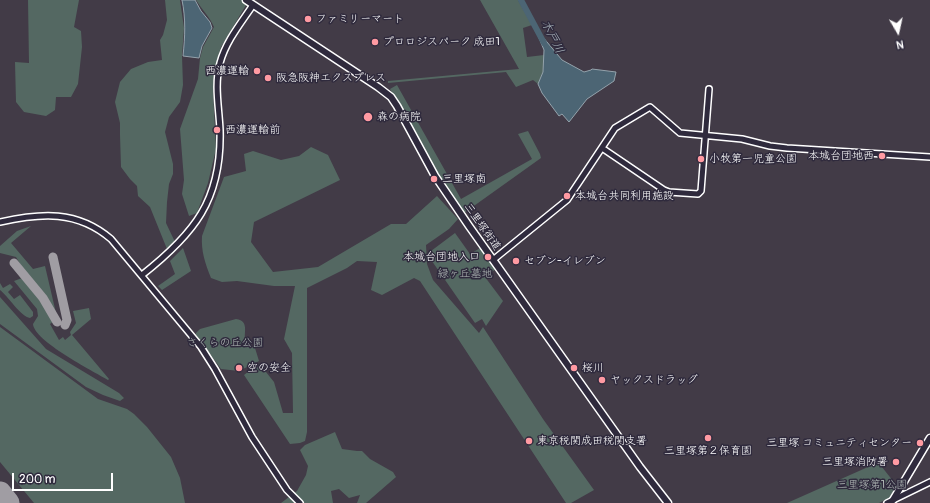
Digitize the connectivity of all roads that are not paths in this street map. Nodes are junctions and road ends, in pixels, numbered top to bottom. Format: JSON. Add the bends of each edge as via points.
{"nodes":[{"id":1,"x":246,"y":0,"type":"edge"},
{"id":2,"x":253,"y":5,"type":"junction"},
{"id":3,"x":709,"y":89,"type":"dead end"},
{"id":4,"x":705,"y":136,"type":"junction"},
{"id":5,"x":602,"y":148,"type":"junction"},
{"id":6,"x":930,"y":157,"type":"edge"},
{"id":7,"x":0,"y":222,"type":"edge"},
{"id":8,"x":493,"y":260,"type":"junction"},
{"id":9,"x":142,"y":276,"type":"junction"},
{"id":10,"x":930,"y":438,"type":"edge"},
{"id":11,"x":930,"y":482,"type":"edge"},
{"id":12,"x":890,"y":502,"type":"edge"},
{"id":13,"x":300,"y":503,"type":"edge"},
{"id":14,"x":668,"y":503,"type":"edge"}],
"edges":[{"from":1,"to":2,"type":"main road","name":"三里塚街道"},
{"from":2,"to":8,"type":"main road","name":"三里塚街道","via":[[390,97],[435,176]]},
{"from":2,"to":9,"type":"street","via":[[228,43],[220,62],[217,87],[219,161],[209,199],[185,237]]},
{"from":3,"to":4,"type":"street"},
{"from":4,"to":5,"type":"street","via":[[680,133],[650,108],[615,128]]},
{"from":4,"to":5,"type":"street","via":[[701,191],[697,194],[661,189]]},
{"from":4,"to":6,"type":"street","via":[[742,139],[787,148]]},
{"from":5,"to":8,"type":"street","via":[[567,200]]},
{"from":7,"to":9,"type":"street","via":[[48,215],[69,217],[87,223],[111,239]]},
{"from":8,"to":14,"type":"main road","name":"三里塚街道"},
{"from":9,"to":13,"type":"street","via":[[201,348],[252,437],[287,490]]},
{"from":10,"to":12,"type":"main road"},
{"from":11,"to":12,"type":"street"}]}
